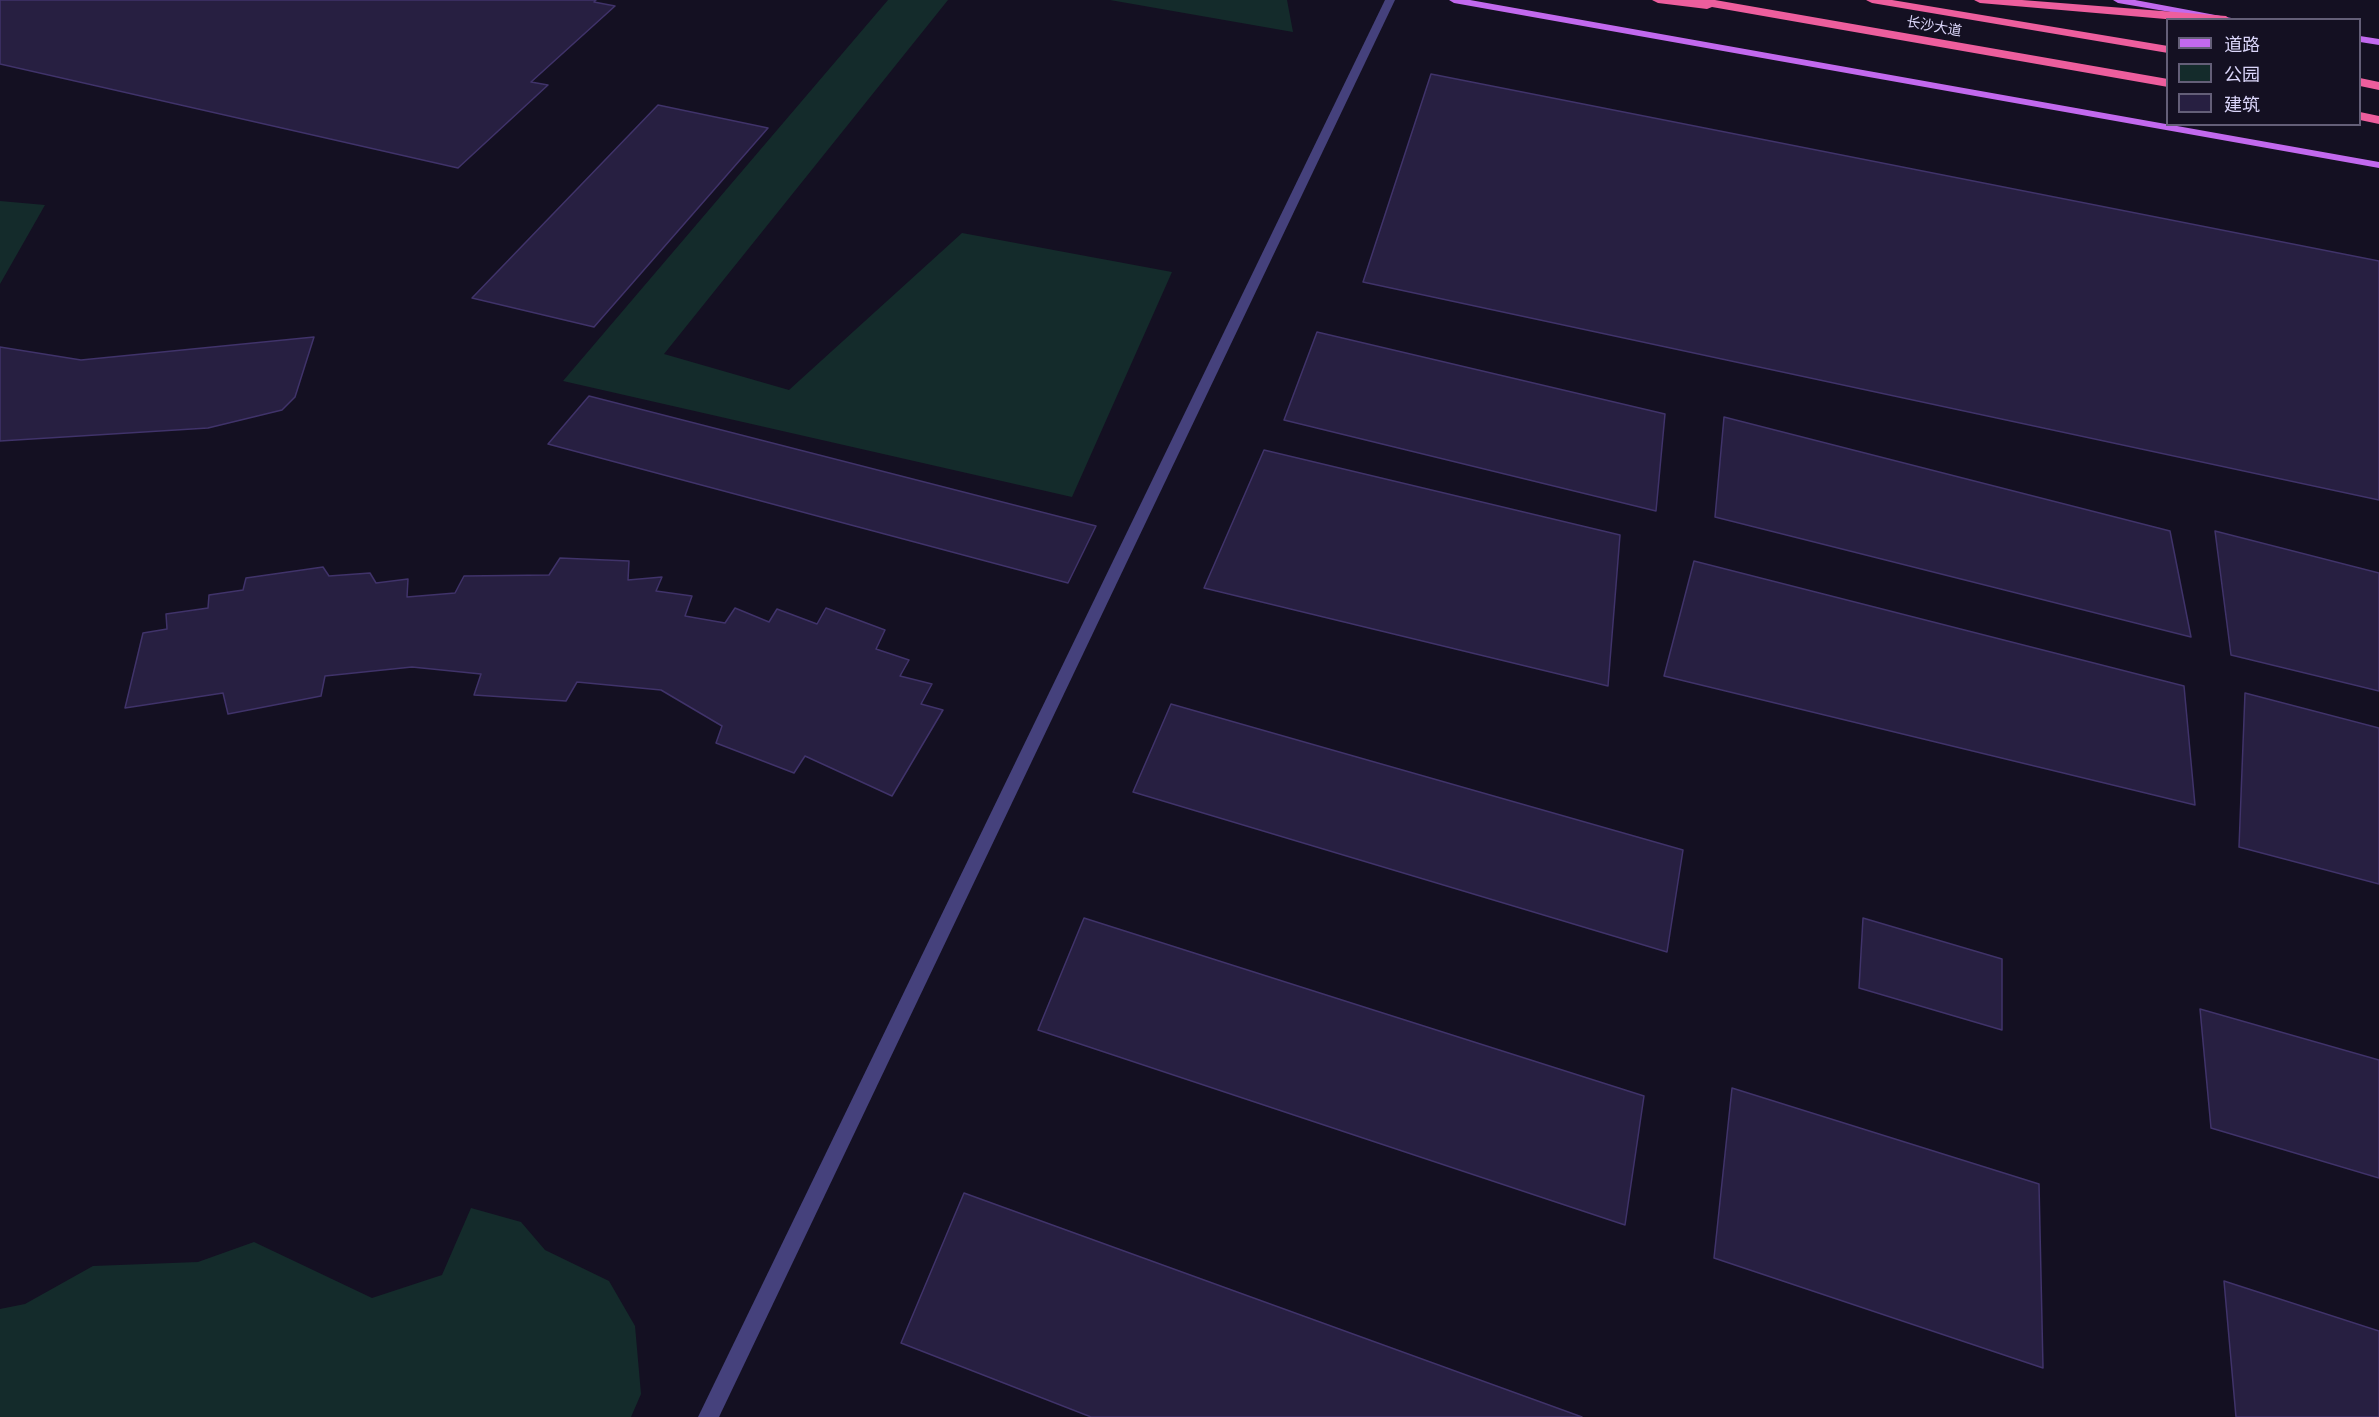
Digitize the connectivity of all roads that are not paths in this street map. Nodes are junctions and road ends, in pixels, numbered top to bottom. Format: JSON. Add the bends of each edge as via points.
{"nodes":[{"id":1,"x":1390,"y":0,"type":"edge"},
{"id":2,"x":1454,"y":0,"type":"edge"},
{"id":3,"x":1658,"y":0,"type":"edge"},
{"id":4,"x":1695,"y":0,"type":"edge"},
{"id":5,"x":1872,"y":0,"type":"edge"},
{"id":6,"x":1980,"y":0,"type":"edge"},
{"id":7,"x":2118,"y":0,"type":"edge"},
{"id":8,"x":1770,"y":13,"type":"junction"},
{"id":9,"x":2201,"y":18,"type":"edge"},
{"id":10,"x":2225,"y":18,"type":"edge"},
{"id":11,"x":2361,"y":39,"type":"edge"},
{"id":12,"x":2379,"y":42,"type":"edge"},
{"id":13,"x":2166,"y":50,"type":"edge"},
{"id":14,"x":2361,"y":82,"type":"edge"},
{"id":15,"x":2166,"y":83,"type":"edge"},
{"id":16,"x":2379,"y":86,"type":"edge"},
{"id":17,"x":2361,"y":116,"type":"edge"},
{"id":18,"x":2379,"y":120,"type":"edge"},
{"id":19,"x":2379,"y":165,"type":"edge"},
{"id":20,"x":708,"y":1417,"type":"edge"}],
"edges":[{"from":1,"to":20,"type":"street"},
{"from":2,"to":19,"type":"main road"},
{"from":3,"to":8,"type":"highway"},
{"from":4,"to":8,"type":"highway","name":"长沙大道"},
{"from":5,"to":13,"type":"highway","name":"长沙大道"},
{"from":6,"to":9,"type":"highway"},
{"from":7,"to":10,"type":"main road"},
{"from":8,"to":15,"type":"highway","name":"长沙大道"},
{"from":11,"to":12,"type":"main road"},
{"from":14,"to":16,"type":"highway"},
{"from":17,"to":18,"type":"highway"}]}
